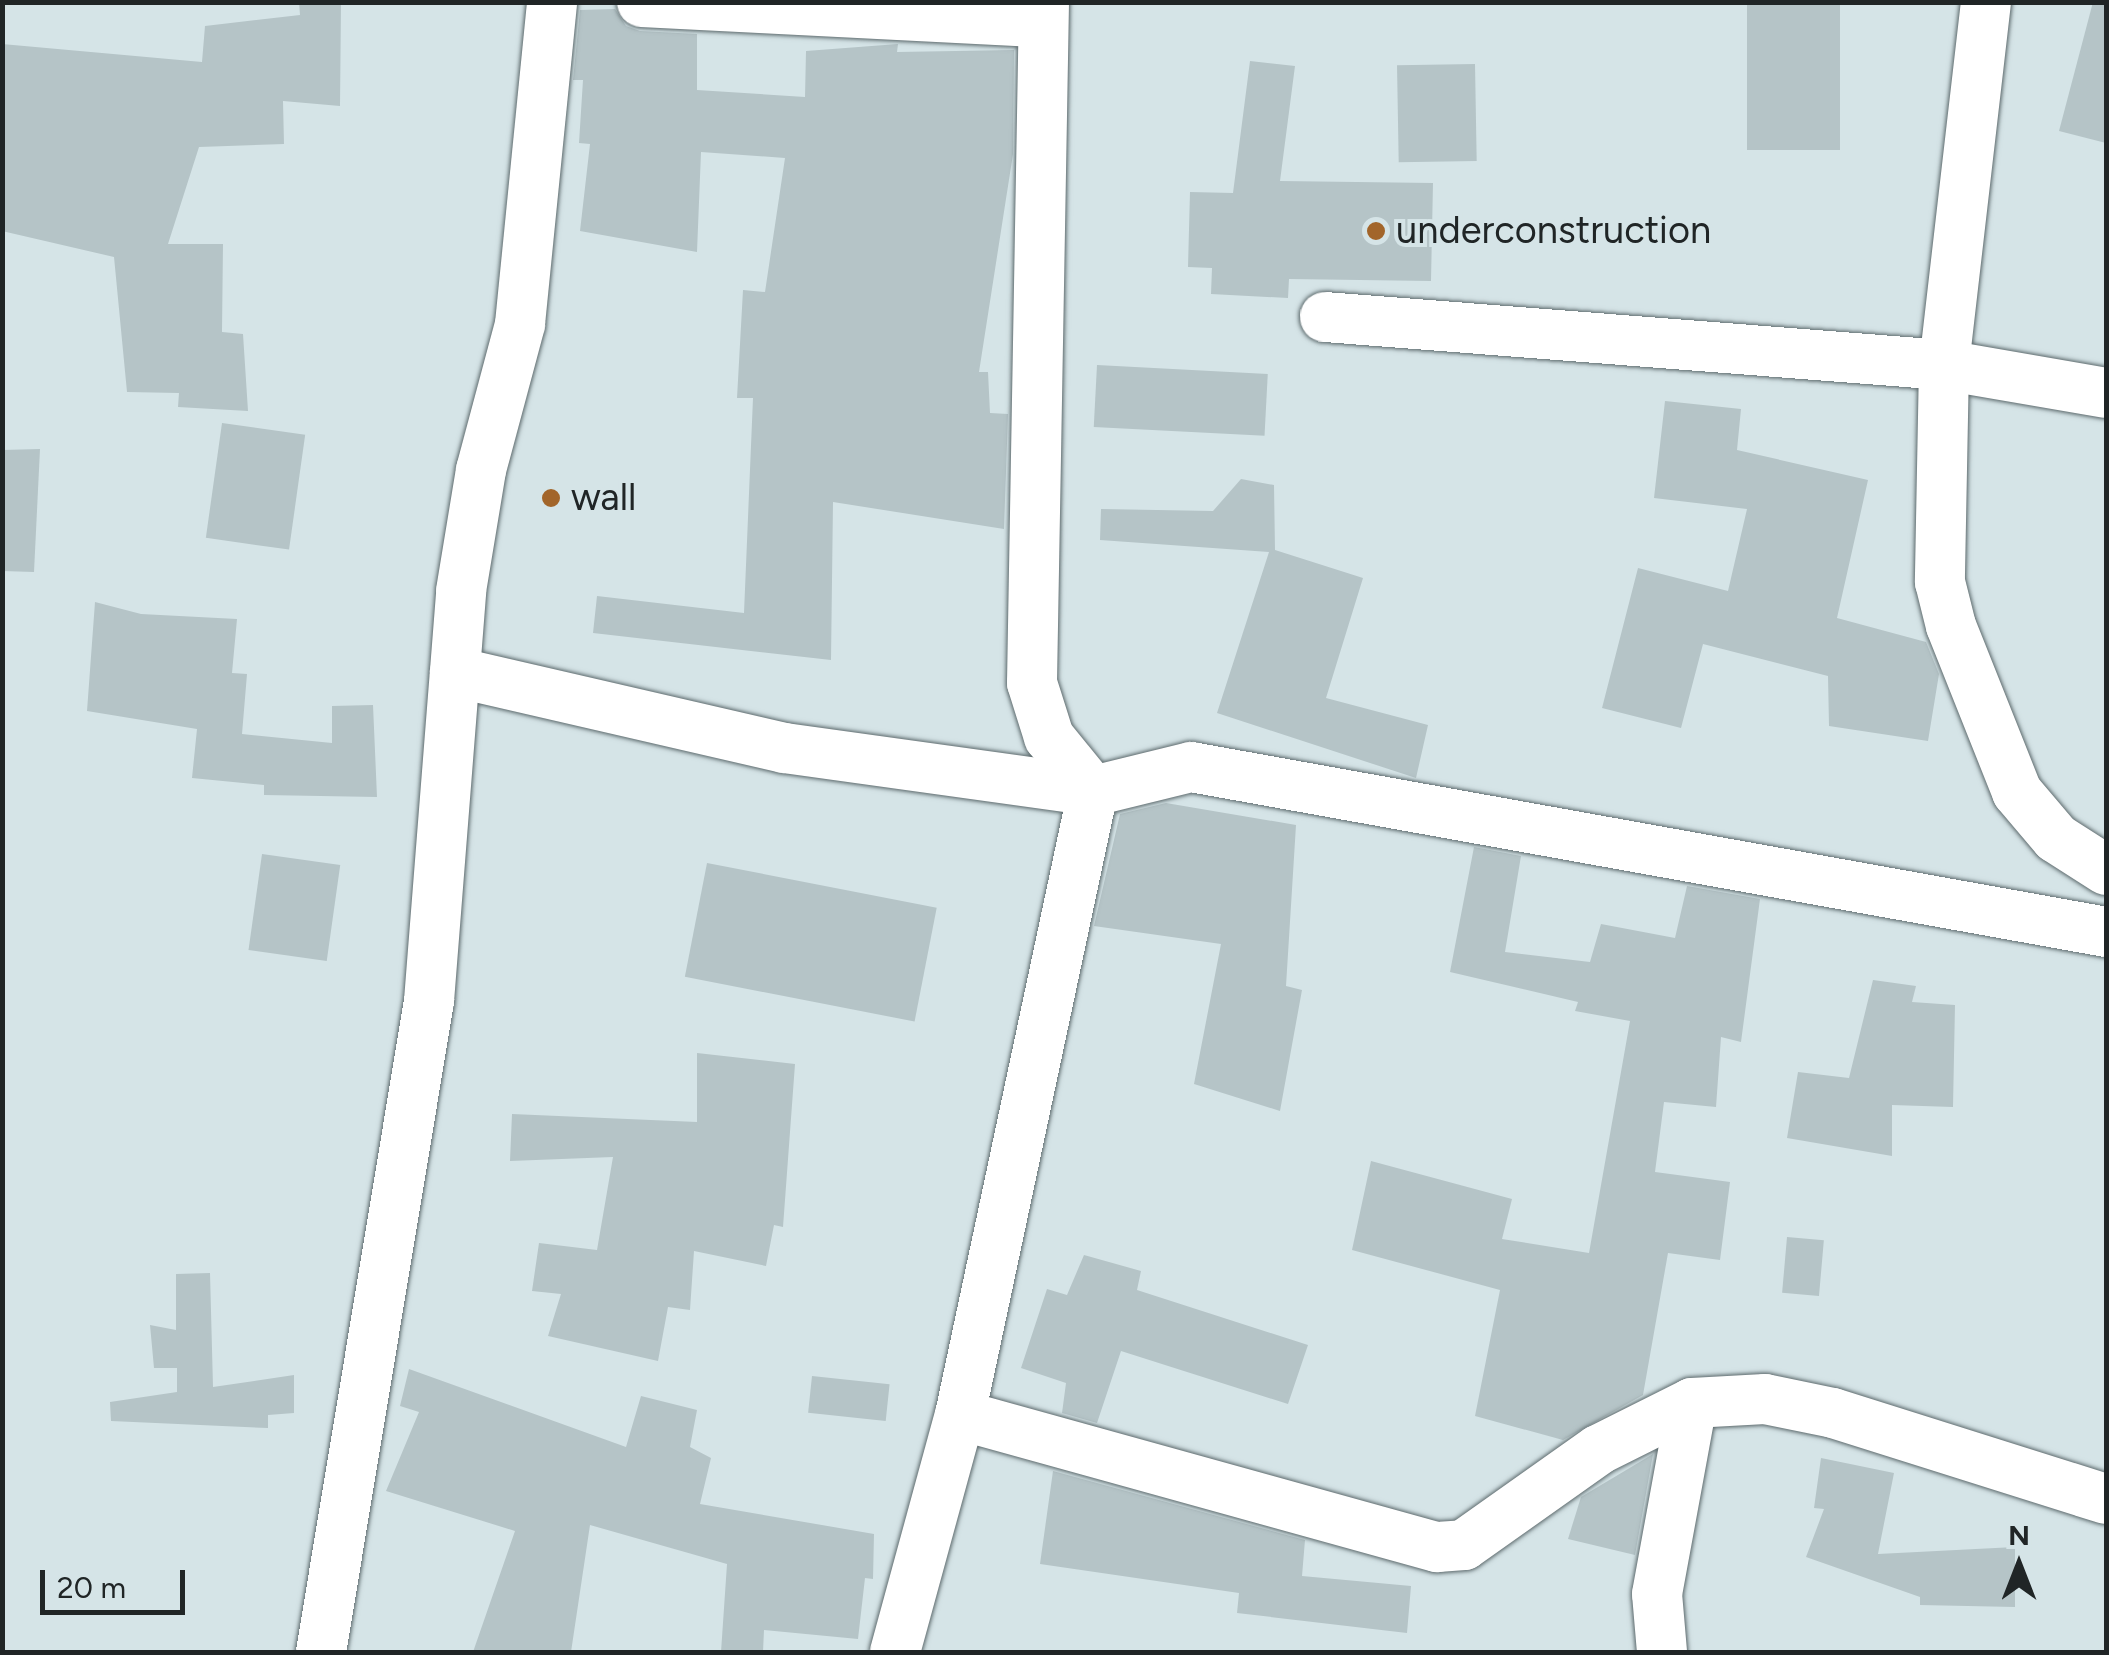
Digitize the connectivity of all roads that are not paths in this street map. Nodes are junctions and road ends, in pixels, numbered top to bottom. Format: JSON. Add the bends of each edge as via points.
{"nodes":[{"id":1,"x":552,"y":2,"type":"edge"},
{"id":2,"x":642,"y":2,"type":"edge"},
{"id":3,"x":1986,"y":2,"type":"edge"},
{"id":4,"x":1042,"y":12,"type":"edge"},
{"id":5,"x":1325,"y":317,"type":"dead end"},
{"id":6,"x":1944,"y":365,"type":"junction"},
{"id":7,"x":2106,"y":393,"type":"edge"},
{"id":8,"x":455,"y":672,"type":"junction"},
{"id":9,"x":1093,"y":791,"type":"junction"},
{"id":10,"x":2106,"y":870,"type":"edge"},
{"id":11,"x":2106,"y":932,"type":"edge"},
{"id":12,"x":1692,"y":1402,"type":"junction"},
{"id":13,"x":960,"y":1415,"type":"junction"},
{"id":14,"x":2106,"y":1498,"type":"edge"},
{"id":15,"x":320,"y":1652,"type":"edge"},
{"id":16,"x":895,"y":1652,"type":"edge"},
{"id":17,"x":1662,"y":1652,"type":"edge"}],
"edges":[{"from":1,"to":8,"type":"street","via":[[520,324],[481,470]]},
{"from":2,"to":4,"type":"street"},
{"from":3,"to":6,"type":"street"},
{"from":4,"to":9,"type":"street","via":[[1046,151],[1031,518],[1032,683],[1048,737]]},
{"from":5,"to":6,"type":"street"},
{"from":6,"to":7,"type":"street"},
{"from":6,"to":10,"type":"street","via":[[1938,529],[1951,626],[2017,792],[2056,838]]},
{"from":8,"to":9,"type":"street","via":[[784,748]]},
{"from":8,"to":15,"type":"street","via":[[429,1001]]},
{"from":9,"to":11,"type":"street","via":[[1191,767]]},
{"from":9,"to":13,"type":"street"},
{"from":12,"to":13,"type":"street","via":[[1598,1450],[1464,1545],[1437,1546]]},
{"from":12,"to":14,"type":"street","via":[[1764,1400],[1833,1413]]},
{"from":12,"to":17,"type":"street","via":[[1658,1594]]},
{"from":13,"to":16,"type":"street"}]}
